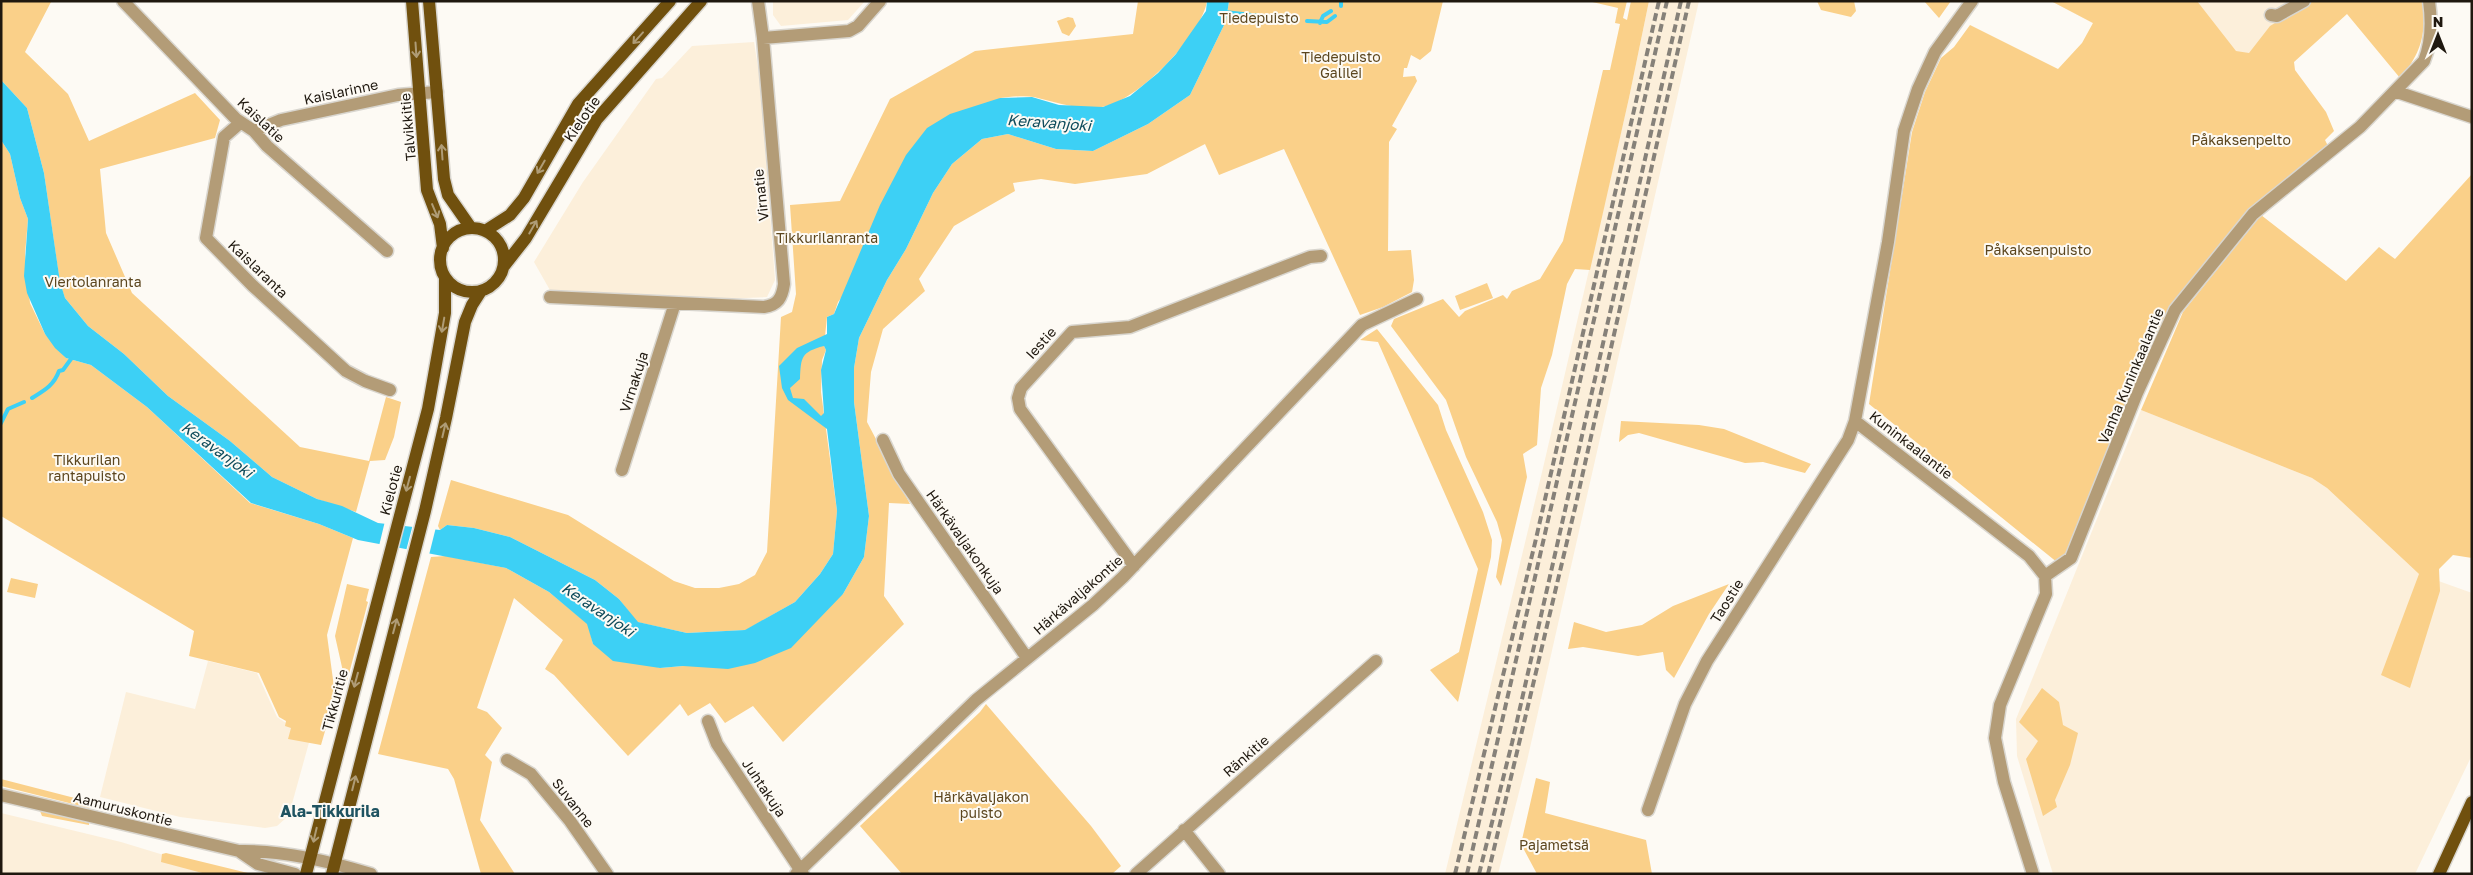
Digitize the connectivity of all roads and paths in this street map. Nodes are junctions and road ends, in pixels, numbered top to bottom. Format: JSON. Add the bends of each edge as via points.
{"nodes":[{"id":1,"x":123,"y":1,"type":"edge"},
{"id":2,"x":412,"y":1,"type":"edge"},
{"id":3,"x":429,"y":1,"type":"edge"},
{"id":4,"x":670,"y":1,"type":"edge"},
{"id":5,"x":700,"y":1,"type":"edge"},
{"id":6,"x":880,"y":1,"type":"edge"},
{"id":7,"x":1972,"y":1,"type":"edge"},
{"id":8,"x":2304,"y":1,"type":"edge"},
{"id":9,"x":2429,"y":1,"type":"edge"},
{"id":10,"x":756,"y":3,"type":"edge"},
{"id":11,"x":2271,"y":15,"type":"dead end"},
{"id":12,"x":763,"y":38,"type":"junction"},
{"id":13,"x":420,"y":92,"type":"junction"},
{"id":14,"x":437,"y":92,"type":"junction"},
{"id":15,"x":2397,"y":92,"type":"junction"},
{"id":16,"x":2472,"y":117,"type":"edge"},
{"id":17,"x":240,"y":123,"type":"junction"},
{"id":18,"x":254,"y":131,"type":"junction"},
{"id":19,"x":471,"y":228,"type":"junction"},
{"id":20,"x":485,"y":231,"type":"junction"},
{"id":21,"x":443,"y":248,"type":"junction"},
{"id":22,"x":387,"y":251,"type":"dead end"},
{"id":23,"x":1321,"y":256,"type":"dead end"},
{"id":24,"x":504,"y":266,"type":"junction"},
{"id":25,"x":445,"y":277,"type":"junction"},
{"id":26,"x":481,"y":291,"type":"junction"},
{"id":27,"x":550,"y":297,"type":"dead end"},
{"id":28,"x":1417,"y":299,"type":"dead end"},
{"id":29,"x":675,"y":303,"type":"junction"},
{"id":30,"x":390,"y":390,"type":"dead end"},
{"id":31,"x":1856,"y":420,"type":"junction"},
{"id":32,"x":882,"y":440,"type":"dead end"},
{"id":33,"x":622,"y":470,"type":"dead end"},
{"id":34,"x":394,"y":535,"type":"joint"},
{"id":35,"x":1134,"y":566,"type":"junction"},
{"id":36,"x":2045,"y":576,"type":"junction"},
{"id":37,"x":1027,"y":658,"type":"junction"},
{"id":38,"x":1376,"y":661,"type":"dead end"},
{"id":39,"x":708,"y":721,"type":"dead end"},
{"id":40,"x":506,"y":760,"type":"dead end"},
{"id":41,"x":1,"y":795,"type":"edge"},
{"id":42,"x":2472,"y":802,"type":"edge"},
{"id":43,"x":1648,"y":810,"type":"dead end"},
{"id":44,"x":1184,"y":830,"type":"junction"},
{"id":45,"x":239,"y":851,"type":"junction"},
{"id":46,"x":309,"y":859,"type":"junction"},
{"id":47,"x":333,"y":869,"type":"edge"},
{"id":48,"x":800,"y":873,"type":"edge"},
{"id":49,"x":295,"y":874,"type":"edge"},
{"id":50,"x":306,"y":874,"type":"edge"},
{"id":51,"x":371,"y":874,"type":"edge"},
{"id":52,"x":607,"y":874,"type":"edge"},
{"id":53,"x":1136,"y":874,"type":"edge"},
{"id":54,"x":1219,"y":874,"type":"edge"},
{"id":55,"x":2033,"y":874,"type":"edge"},
{"id":56,"x":2439,"y":874,"type":"edge"}],
"edges":[{"from":1,"to":17,"type":"street","name":"Kaislatie"},
{"from":2,"to":13,"type":"main road","name":"Talvikkitie","one_way":true},
{"from":3,"to":14,"type":"main road"},
{"from":4,"to":20,"type":"main road","name":"Kielotie","one_way":true,"via":[[578,104],[524,198],[510,215]]},
{"from":24,"to":5,"type":"main road","name":"Kielotie","one_way":true,"via":[[526,238],[597,119]]},
{"from":6,"to":12,"type":"street","via":[[858,26],[849,31]]},
{"from":7,"to":31,"type":"street","name":"Kuninkaalantie","via":[[1935,52],[1904,131]]},
{"from":8,"to":11,"type":"street","via":[[2276,16]]},
{"from":9,"to":15,"type":"street","name":"Vanha Kuninkaalantie","via":[[2429,48],[2424,61]]},
{"from":10,"to":12,"type":"street","name":"Virnatie"},
{"from":12,"to":29,"type":"street","name":"Virnatie","via":[[783,294],[776,303],[764,307]]},
{"from":13,"to":14,"type":"street","name":"Kaislarinne"},
{"from":13,"to":18,"type":"street","name":"Kaislarinne","via":[[281,120]]},
{"from":13,"to":21,"type":"main road","name":"Talvikkitie","one_way":true,"via":[[428,190],[440,224]]},
{"from":19,"to":14,"type":"main road","one_way":true,"via":[[448,195]]},
{"from":15,"to":16,"type":"street"},
{"from":15,"to":36,"type":"street","name":"Vanha Kuninkaalantie","via":[[2360,127],[2253,214],[2175,310],[2137,393],[2071,558]]},
{"from":17,"to":18,"type":"street","name":"Kaislatie"},
{"from":17,"to":30,"type":"street","name":"Kaislaranta","via":[[224,137],[206,238],[346,371],[365,382]]},
{"from":18,"to":22,"type":"street","name":"Kaislatie"},
{"from":19,"to":20,"type":"main road"},
{"from":19,"to":21,"type":"main road","via":[[454,234]]},
{"from":20,"to":24,"type":"main road","via":[[502,247]]},
{"from":21,"to":25,"type":"main road","via":[[440,261]]},
{"from":23,"to":35,"type":"street","name":"Iestie","via":[[1310,257],[1130,327],[1072,332],[1021,388],[1020,408]]},
{"from":24,"to":26,"type":"main road","via":[[495,283]]},
{"from":25,"to":26,"type":"main road","via":[[461,290]]},
{"from":25,"to":34,"type":"main road","name":"Kielotie","one_way":true,"via":[[445,314],[428,409]]},
{"from":47,"to":26,"type":"main road","one_way":true,"via":[[425,511],[465,322]]},
{"from":27,"to":29,"type":"street","name":"Virnatie"},
{"from":28,"to":35,"type":"street","name":"Härkävaljakontie","via":[[1364,323]]},
{"from":29,"to":33,"type":"street","name":"Virnakuja"},
{"from":31,"to":36,"type":"street","name":"Kuninkaalantie","via":[[2029,556]]},
{"from":31,"to":43,"type":"street","name":"Taostie","via":[[1848,440],[1707,661],[1685,704]]},
{"from":32,"to":37,"type":"street","name":"Härkävaljakonkuja","via":[[899,474]]},
{"from":34,"to":46,"type":"main road","name":"Tikkuritie","one_way":true},
{"from":35,"to":37,"type":"street","name":"Härkävaljakontie","via":[[1093,605]]},
{"from":36,"to":55,"type":"street","via":[[2046,594],[2000,705],[1995,738],[2004,782]]},
{"from":37,"to":48,"type":"street","name":"Härkävaljakontie","via":[[976,700]]},
{"from":38,"to":44,"type":"street","name":"Ränkitie"},
{"from":39,"to":48,"type":"street","name":"Juhtakuja","via":[[717,744]]},
{"from":40,"to":52,"type":"street","name":"Suvanne","via":[[531,774],[570,821]]},
{"from":41,"to":45,"type":"street","name":"Aamuruskontie"},
{"from":42,"to":56,"type":"main road"},
{"from":44,"to":53,"type":"street","name":"Ränkitie"},
{"from":44,"to":54,"type":"street"},
{"from":45,"to":46,"type":"street","name":"Aamuruskontie","via":[[261,850]]},
{"from":45,"to":49,"type":"street","name":"Aamuruskontie","via":[[258,864]]},
{"from":46,"to":47,"type":"street","name":"Aamuruskontie"},
{"from":46,"to":50,"type":"main road","name":"Tikkuritie"},
{"from":47,"to":51,"type":"street"}]}
